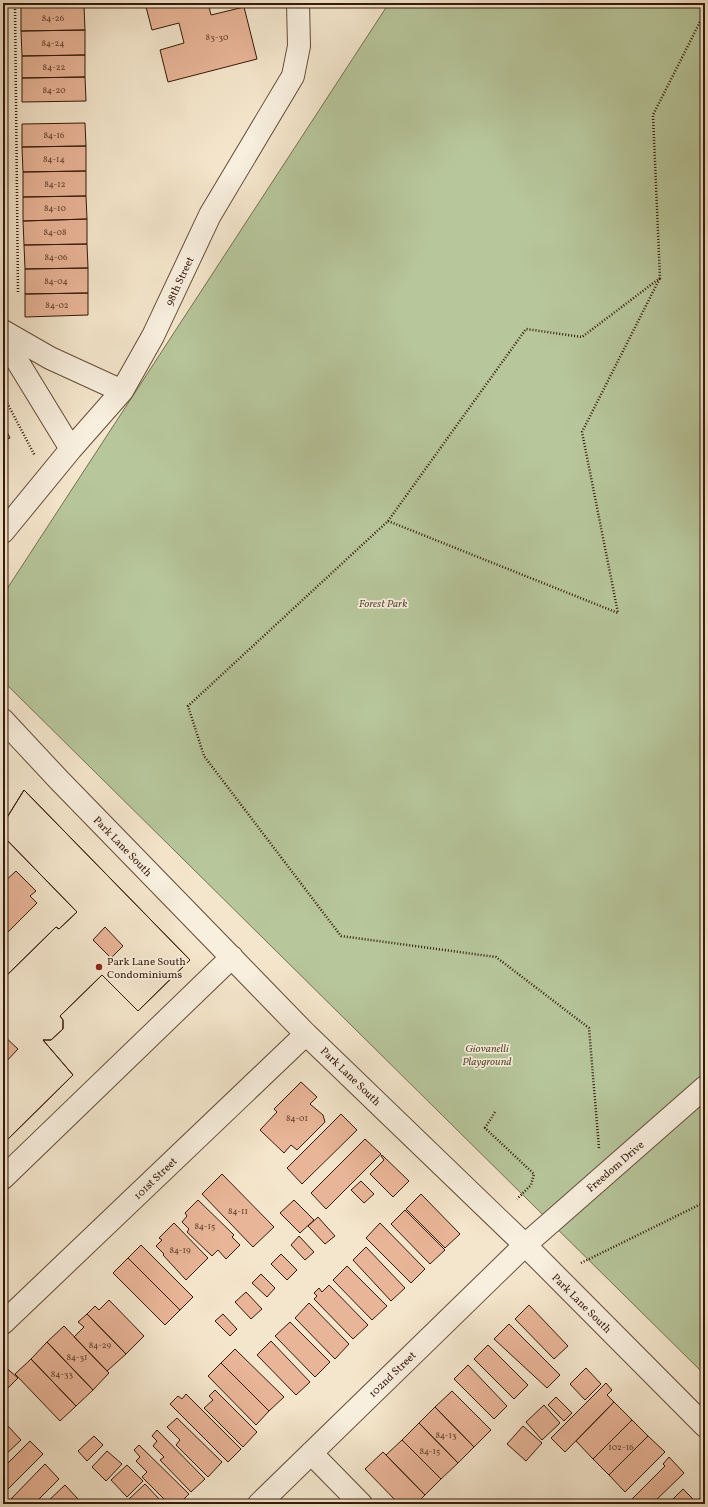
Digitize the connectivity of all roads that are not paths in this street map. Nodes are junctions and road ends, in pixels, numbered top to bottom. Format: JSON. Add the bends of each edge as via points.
{"nodes":[{"id":1,"x":298,"y":3,"type":"edge"},
{"id":2,"x":3,"y":331,"type":"edge"},
{"id":3,"x":122,"y":391,"type":"junction"},
{"id":4,"x":71,"y":448,"type":"junction"},
{"id":5,"x":3,"y":532,"type":"edge"},
{"id":6,"x":3,"y":720,"type":"edge"},
{"id":7,"x":232,"y":957,"type":"junction"},
{"id":8,"x":306,"y":1034,"type":"junction"},
{"id":9,"x":705,"y":1087,"type":"edge"},
{"id":10,"x":3,"y":1178,"type":"edge"},
{"id":11,"x":525,"y":1245,"type":"junction"},
{"id":12,"x":3,"y":1323,"type":"edge"},
{"id":13,"x":705,"y":1426,"type":"edge"},
{"id":14,"x":311,"y":1453,"type":"junction"},
{"id":15,"x":259,"y":1504,"type":"edge"},
{"id":16,"x":361,"y":1504,"type":"edge"}],
"edges":[{"from":1,"to":3,"type":"street","name":"98th Street","via":[[299,46],[293,76],[210,215],[153,336]]},
{"from":2,"to":3,"type":"street","via":[[50,358]]},
{"from":2,"to":4,"type":"street","via":[[16,359]]},
{"from":3,"to":4,"type":"street","name":"98th Street"},
{"from":4,"to":5,"type":"street","name":"98th Street"},
{"from":6,"to":7,"type":"street","name":"Park Lane South","via":[[58,780]]},
{"from":7,"to":8,"type":"street","name":"Park Lane South"},
{"from":7,"to":10,"type":"street"},
{"from":8,"to":11,"type":"street","name":"Park Lane South"},
{"from":8,"to":12,"type":"street","name":"101st Street"},
{"from":9,"to":11,"type":"street","name":"Freedom Drive"},
{"from":11,"to":13,"type":"street","name":"Park Lane South"},
{"from":11,"to":14,"type":"street","name":"102nd Street"},
{"from":14,"to":15,"type":"street","name":"102nd Street"},
{"from":14,"to":16,"type":"street"}]}
